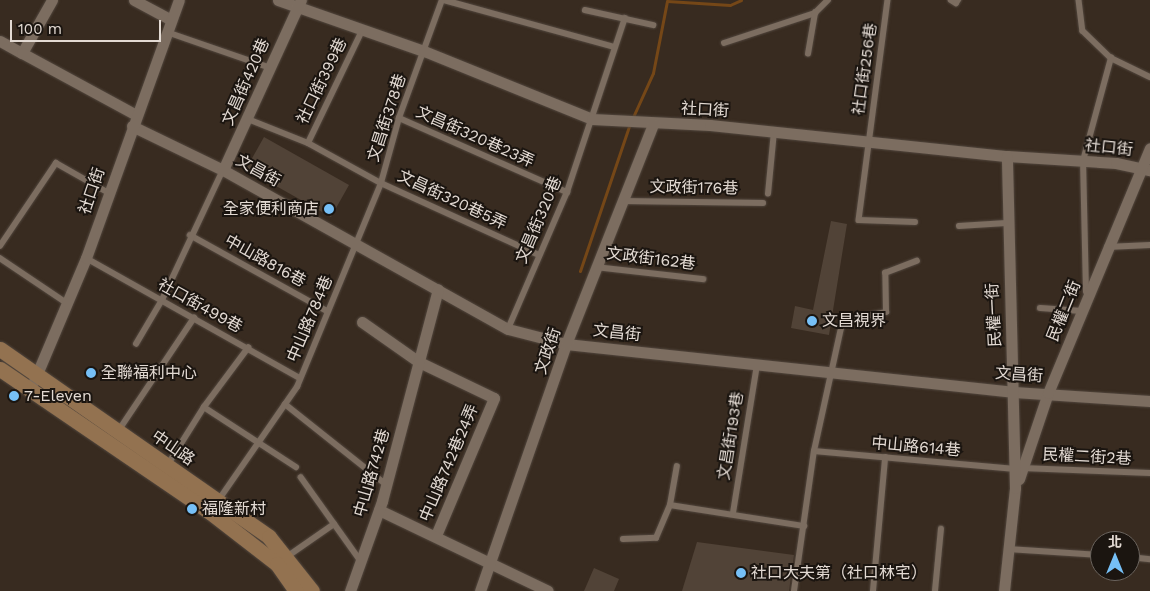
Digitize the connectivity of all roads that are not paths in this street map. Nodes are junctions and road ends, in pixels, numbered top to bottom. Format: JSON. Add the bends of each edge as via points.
{"nodes":[{"id":1,"x":52,"y":0,"type":"edge"},
{"id":2,"x":134,"y":0,"type":"edge"},
{"id":3,"x":178,"y":0,"type":"edge"},
{"id":4,"x":278,"y":0,"type":"edge"},
{"id":5,"x":443,"y":0,"type":"edge"},
{"id":6,"x":828,"y":0,"type":"edge"},
{"id":7,"x":888,"y":0,"type":"edge"},
{"id":8,"x":951,"y":0,"type":"edge"},
{"id":9,"x":958,"y":0,"type":"edge"},
{"id":10,"x":1078,"y":0,"type":"edge"},
{"id":11,"x":299,"y":4,"type":"edge"},
{"id":12,"x":585,"y":10,"type":"dead end"},
{"id":13,"x":815,"y":13,"type":"junction"},
{"id":14,"x":624,"y":18,"type":"junction"},
{"id":15,"x":170,"y":19,"type":"junction"},
{"id":16,"x":653,"y":25,"type":"dead end"},
{"id":17,"x":165,"y":31,"type":"junction"},
{"id":18,"x":362,"y":31,"type":"junction"},
{"id":19,"x":0,"y":41,"type":"edge"},
{"id":20,"x":724,"y":43,"type":"dead end"},
{"id":21,"x":615,"y":47,"type":"junction"},
{"id":22,"x":424,"y":51,"type":"junction"},
{"id":23,"x":22,"y":53,"type":"junction"},
{"id":24,"x":808,"y":54,"type":"dead end"},
{"id":25,"x":1111,"y":58,"type":"junction"},
{"id":26,"x":271,"y":68,"type":"junction"},
{"id":27,"x":1150,"y":77,"type":"edge"},
{"id":28,"x":399,"y":118,"type":"junction"},
{"id":29,"x":248,"y":119,"type":"junction"},
{"id":30,"x":592,"y":119,"type":"junction"},
{"id":31,"x":134,"y":120,"type":"junction"},
{"id":32,"x":653,"y":124,"type":"junction"},
{"id":33,"x":774,"y":132,"type":"junction"},
{"id":34,"x":868,"y":141,"type":"junction"},
{"id":35,"x":308,"y":143,"type":"junction"},
{"id":36,"x":1150,"y":148,"type":"edge"},
{"id":37,"x":1007,"y":156,"type":"junction"},
{"id":38,"x":1083,"y":161,"type":"junction"},
{"id":39,"x":1146,"y":169,"type":"edge"},
{"id":40,"x":223,"y":170,"type":"junction"},
{"id":41,"x":382,"y":182,"type":"junction"},
{"id":42,"x":567,"y":192,"type":"junction"},
{"id":43,"x":109,"y":193,"type":"junction"},
{"id":44,"x":768,"y":194,"type":"dead end"},
{"id":45,"x":625,"y":201,"type":"junction"},
{"id":46,"x":763,"y":203,"type":"dead end"},
{"id":47,"x":915,"y":222,"type":"dead end"},
{"id":48,"x":1006,"y":223,"type":"junction"},
{"id":49,"x":959,"y":226,"type":"dead end"},
{"id":50,"x":190,"y":235,"type":"junction"},
{"id":51,"x":358,"y":244,"type":"junction"},
{"id":52,"x":1150,"y":245,"type":"edge"},
{"id":53,"x":0,"y":246,"type":"edge"},
{"id":54,"x":1107,"y":247,"type":"junction"},
{"id":55,"x":539,"y":255,"type":"junction"},
{"id":56,"x":0,"y":258,"type":"edge"},
{"id":57,"x":86,"y":258,"type":"junction"},
{"id":58,"x":917,"y":261,"type":"dead end"},
{"id":59,"x":596,"y":267,"type":"junction"},
{"id":60,"x":703,"y":279,"type":"dead end"},
{"id":61,"x":438,"y":289,"type":"junction"},
{"id":62,"x":162,"y":300,"type":"junction"},
{"id":63,"x":1086,"y":300,"type":"junction"},
{"id":64,"x":68,"y":303,"type":"junction"},
{"id":65,"x":1040,"y":308,"type":"dead end"},
{"id":66,"x":327,"y":311,"type":"junction"},
{"id":67,"x":1082,"y":311,"type":"junction"},
{"id":68,"x":194,"y":318,"type":"junction"},
{"id":69,"x":362,"y":322,"type":"dead end"},
{"id":70,"x":508,"y":329,"type":"junction"},
{"id":71,"x":136,"y":344,"type":"dead end"},
{"id":72,"x":566,"y":344,"type":"junction"},
{"id":73,"x":248,"y":348,"type":"junction"},
{"id":74,"x":0,"y":349,"type":"edge"},
{"id":75,"x":419,"y":362,"type":"junction"},
{"id":76,"x":757,"y":362,"type":"junction"},
{"id":77,"x":0,"y":369,"type":"edge"},
{"id":78,"x":831,"y":370,"type":"junction"},
{"id":79,"x":38,"y":375,"type":"junction"},
{"id":80,"x":300,"y":378,"type":"junction"},
{"id":81,"x":29,"y":389,"type":"junction"},
{"id":82,"x":1014,"y":392,"type":"junction"},
{"id":83,"x":1048,"y":393,"type":"junction"},
{"id":84,"x":1150,"y":401,"type":"edge"},
{"id":85,"x":285,"y":404,"type":"junction"},
{"id":86,"x":204,"y":407,"type":"junction"},
{"id":87,"x":117,"y":431,"type":"junction"},
{"id":88,"x":259,"y":441,"type":"junction"},
{"id":89,"x":814,"y":452,"type":"junction"},
{"id":90,"x":885,"y":458,"type":"junction"},
{"id":91,"x":167,"y":466,"type":"junction"},
{"id":92,"x":296,"y":466,"type":"dead end"},
{"id":93,"x":677,"y":467,"type":"dead end"},
{"id":94,"x":1019,"y":468,"type":"junction"},
{"id":95,"x":1150,"y":473,"type":"edge"},
{"id":96,"x":301,"y":477,"type":"dead end"},
{"id":97,"x":387,"y":485,"type":"junction"},
{"id":98,"x":218,"y":501,"type":"junction"},
{"id":99,"x":670,"y":505,"type":"junction"},
{"id":100,"x":379,"y":510,"type":"junction"},
{"id":101,"x":733,"y":513,"type":"junction"},
{"id":102,"x":334,"y":524,"type":"junction"},
{"id":103,"x":804,"y":526,"type":"junction"},
{"id":104,"x":941,"y":529,"type":"dead end"},
{"id":105,"x":436,"y":535,"type":"junction"},
{"id":106,"x":623,"y":539,"type":"dead end"},
{"id":107,"x":1008,"y":549,"type":"junction"},
{"id":108,"x":1090,"y":554,"type":"edge"},
{"id":109,"x":288,"y":556,"type":"junction"},
{"id":110,"x":361,"y":561,"type":"junction"},
{"id":111,"x":488,"y":565,"type":"junction"},
{"id":112,"x":296,"y":591,"type":"edge"},
{"id":113,"x":312,"y":591,"type":"edge"},
{"id":114,"x":350,"y":591,"type":"edge"},
{"id":115,"x":480,"y":591,"type":"edge"},
{"id":116,"x":548,"y":591,"type":"edge"},
{"id":117,"x":794,"y":591,"type":"edge"},
{"id":118,"x":873,"y":591,"type":"edge"},
{"id":119,"x":935,"y":591,"type":"edge"},
{"id":120,"x":1004,"y":591,"type":"edge"}],
"edges":[{"from":1,"to":23,"type":"street"},
{"from":2,"to":15,"type":"street"},
{"from":3,"to":15,"type":"street","name":"社口街"},
{"from":4,"to":11,"type":"street","name":"社口街"},
{"from":5,"to":21,"type":"lane"},
{"from":5,"to":22,"type":"lane","name":"文昌街378巷"},
{"from":6,"to":13,"type":"lane"},
{"from":7,"to":34,"type":"lane","name":"社口街256巷"},
{"from":8,"to":9,"type":"lane"},
{"from":10,"to":25,"type":"lane","via":[[1083,31]]},
{"from":11,"to":18,"type":"street","name":"社口街"},
{"from":11,"to":26,"type":"street","name":"文昌街420巷"},
{"from":12,"to":14,"type":"lane"},
{"from":13,"to":20,"type":"lane"},
{"from":13,"to":24,"type":"lane"},
{"from":14,"to":16,"type":"lane"},
{"from":14,"to":21,"type":"lane","name":"文昌街320巷"},
{"from":15,"to":17,"type":"street","name":"社口街"},
{"from":17,"to":26,"type":"lane"},
{"from":17,"to":31,"type":"street","name":"社口街"},
{"from":18,"to":22,"type":"street","name":"社口街"},
{"from":18,"to":35,"type":"lane","name":"社口街399巷"},
{"from":19,"to":23,"type":"street","name":"文昌街"},
{"from":21,"to":30,"type":"lane","name":"文昌街320巷"},
{"from":22,"to":28,"type":"lane","name":"文昌街378巷"},
{"from":22,"to":30,"type":"street","name":"社口街"},
{"from":23,"to":31,"type":"street","name":"文昌街"},
{"from":25,"to":27,"type":"lane"},
{"from":25,"to":38,"type":"lane"},
{"from":26,"to":29,"type":"street","name":"文昌街420巷"},
{"from":28,"to":41,"type":"lane","name":"文昌街378巷"},
{"from":28,"to":42,"type":"lane","name":"文昌街320巷23弄"},
{"from":29,"to":35,"type":"lane","name":"文昌街320巷5弄"},
{"from":29,"to":40,"type":"street","name":"文昌街420巷"},
{"from":30,"to":32,"type":"street","name":"社口街"},
{"from":30,"to":42,"type":"lane","name":"文昌街320巷"},
{"from":31,"to":40,"type":"street","name":"文昌街"},
{"from":31,"to":43,"type":"street","name":"社口街"},
{"from":32,"to":33,"type":"street","name":"社口街"},
{"from":32,"to":45,"type":"street","name":"文政街"},
{"from":33,"to":34,"type":"street","name":"社口街"},
{"from":33,"to":44,"type":"lane"},
{"from":34,"to":37,"type":"street","name":"社口街"},
{"from":34,"to":47,"type":"lane","name":"社口街256巷","via":[[859,220]]},
{"from":35,"to":41,"type":"lane","name":"文昌街320巷5弄"},
{"from":36,"to":39,"type":"street","name":"民權二街"},
{"from":37,"to":38,"type":"street","name":"社口街"},
{"from":37,"to":48,"type":"street","name":"民權一街"},
{"from":38,"to":39,"type":"street","name":"社口街"},
{"from":38,"to":63,"type":"lane"},
{"from":39,"to":54,"type":"street","name":"民權二街"},
{"from":40,"to":50,"type":"lane"},
{"from":40,"to":51,"type":"street","name":"文昌街"},
{"from":41,"to":51,"type":"lane","name":"文昌街378巷"},
{"from":41,"to":55,"type":"lane","name":"文昌街320巷5弄"},
{"from":42,"to":55,"type":"lane","name":"文昌街320巷"},
{"from":43,"to":53,"type":"lane","via":[[56,164]]},
{"from":43,"to":57,"type":"street","name":"社口街"},
{"from":45,"to":46,"type":"lane","name":"文政街176巷"},
{"from":45,"to":59,"type":"street","name":"文政街"},
{"from":48,"to":49,"type":"lane"},
{"from":48,"to":82,"type":"street","name":"民權一街"},
{"from":50,"to":62,"type":"lane"},
{"from":50,"to":66,"type":"lane","name":"中山路816巷"},
{"from":51,"to":61,"type":"street","name":"文昌街"},
{"from":51,"to":66,"type":"lane","name":"中山路784巷"},
{"from":52,"to":54,"type":"lane"},
{"from":54,"to":63,"type":"street","name":"民權二街"},
{"from":55,"to":70,"type":"lane","name":"文昌街320巷"},
{"from":56,"to":64,"type":"lane"},
{"from":57,"to":62,"type":"lane","name":"社口街499巷"},
{"from":57,"to":64,"type":"street","name":"社口街"},
{"from":58,"to":78,"type":"lane","via":[[885,273],[886,312],[845,320]]},
{"from":59,"to":60,"type":"lane","name":"文政街162巷"},
{"from":59,"to":72,"type":"street","name":"文政街"},
{"from":61,"to":70,"type":"street","name":"文昌街"},
{"from":61,"to":75,"type":"street","name":"中山路742巷"},
{"from":62,"to":68,"type":"lane","name":"社口街499巷"},
{"from":62,"to":71,"type":"lane"},
{"from":63,"to":67,"type":"street","name":"民權二街"},
{"from":64,"to":79,"type":"street","name":"社口街"},
{"from":65,"to":67,"type":"lane"},
{"from":66,"to":80,"type":"lane","name":"中山路784巷"},
{"from":67,"to":83,"type":"street","name":"民權二街"},
{"from":68,"to":73,"type":"lane","name":"社口街499巷"},
{"from":68,"to":87,"type":"lane"},
{"from":69,"to":75,"type":"street"},
{"from":70,"to":72,"type":"street","name":"文昌街"},
{"from":72,"to":76,"type":"street","name":"文昌街"},
{"from":72,"to":111,"type":"street","name":"文政街"},
{"from":73,"to":80,"type":"lane","name":"社口街499巷"},
{"from":73,"to":86,"type":"lane"},
{"from":74,"to":79,"type":"street","name":"中山路"},
{"from":75,"to":97,"type":"street","name":"中山路742巷"},
{"from":75,"to":105,"type":"street","name":"中山路742巷24弄","via":[[494,398]]},
{"from":76,"to":78,"type":"street","name":"文昌街"},
{"from":76,"to":101,"type":"lane","name":"文昌街193巷"},
{"from":77,"to":81,"type":"street","name":"中山路"},
{"from":78,"to":82,"type":"street","name":"文昌街"},
{"from":78,"to":89,"type":"lane"},
{"from":79,"to":81,"type":"street","name":"社口街"},
{"from":79,"to":87,"type":"street","name":"中山路"},
{"from":80,"to":85,"type":"lane","name":"中山路784巷"},
{"from":81,"to":112,"type":"street","name":"中山路","via":[[210,512],[277,564]]},
{"from":82,"to":83,"type":"street","name":"文昌街"},
{"from":82,"to":94,"type":"street","name":"民權一街"},
{"from":83,"to":84,"type":"street","name":"文昌街"},
{"from":83,"to":94,"type":"street","name":"民權二街"},
{"from":85,"to":88,"type":"lane","name":"中山路784巷"},
{"from":85,"to":97,"type":"lane"},
{"from":86,"to":88,"type":"lane"},
{"from":86,"to":91,"type":"lane"},
{"from":87,"to":91,"type":"street","name":"中山路"},
{"from":88,"to":92,"type":"lane"},
{"from":88,"to":98,"type":"lane","name":"中山路784巷"},
{"from":89,"to":90,"type":"lane","name":"中山路614巷"},
{"from":89,"to":103,"type":"lane"},
{"from":90,"to":94,"type":"lane","name":"中山路614巷"},
{"from":90,"to":118,"type":"lane"},
{"from":91,"to":98,"type":"street","name":"中山路"},
{"from":93,"to":99,"type":"lane"},
{"from":94,"to":95,"type":"lane","name":"民權二街2巷"},
{"from":94,"to":107,"type":"street","name":"民權一街"},
{"from":96,"to":102,"type":"lane"},
{"from":97,"to":100,"type":"street","name":"中山路742巷"},
{"from":98,"to":109,"type":"street","name":"中山路","via":[[269,537]]},
{"from":99,"to":101,"type":"lane"},
{"from":99,"to":106,"type":"lane","via":[[656,538]]},
{"from":100,"to":105,"type":"street"},
{"from":100,"to":110,"type":"street","name":"中山路742巷"},
{"from":101,"to":103,"type":"lane"},
{"from":102,"to":109,"type":"lane"},
{"from":102,"to":110,"type":"lane"},
{"from":103,"to":117,"type":"lane"},
{"from":104,"to":119,"type":"lane"},
{"from":105,"to":111,"type":"street"},
{"from":107,"to":108,"type":"lane"},
{"from":107,"to":120,"type":"street","name":"民權一街"},
{"from":109,"to":113,"type":"street","name":"中山路"},
{"from":110,"to":114,"type":"street","name":"中山路742巷"},
{"from":111,"to":115,"type":"street","name":"文政街"},
{"from":111,"to":116,"type":"street"}]}
